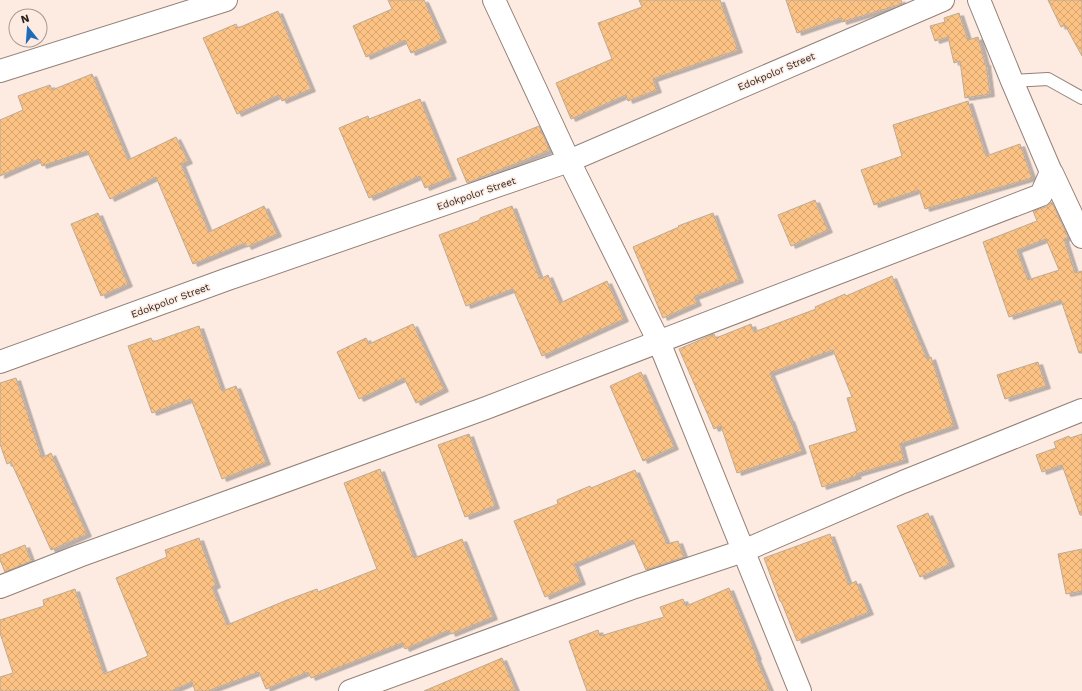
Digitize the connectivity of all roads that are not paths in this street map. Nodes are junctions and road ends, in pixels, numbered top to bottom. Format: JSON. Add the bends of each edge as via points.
{"nodes":[{"id":1,"x":226,"y":0,"type":"edge"},
{"id":2,"x":494,"y":0,"type":"edge"},
{"id":3,"x":943,"y":0,"type":"edge"},
{"id":4,"x":979,"y":0,"type":"edge"},
{"id":5,"x":0,"y":71,"type":"edge"},
{"id":6,"x":1012,"y":81,"type":"junction"},
{"id":7,"x":1082,"y":98,"type":"edge"},
{"id":8,"x":569,"y":161,"type":"junction"},
{"id":9,"x":1052,"y":173,"type":"junction"},
{"id":10,"x":1082,"y":237,"type":"edge"},
{"id":11,"x":659,"y":342,"type":"junction"},
{"id":12,"x":0,"y":362,"type":"edge"},
{"id":13,"x":1082,"y":410,"type":"edge"},
{"id":14,"x":743,"y":551,"type":"junction"},
{"id":15,"x":0,"y":588,"type":"edge"},
{"id":16,"x":350,"y":691,"type":"edge"},
{"id":17,"x":800,"y":691,"type":"edge"}],
"edges":[{"from":1,"to":5,"type":"street"},
{"from":2,"to":8,"type":"street"},
{"from":3,"to":8,"type":"street","name":"Edokpolor Street"},
{"from":4,"to":6,"type":"street"},
{"from":6,"to":7,"type":"lane","via":[[1048,79]]},
{"from":6,"to":9,"type":"street"},
{"from":8,"to":11,"type":"street"},
{"from":8,"to":12,"type":"street","name":"Edokpolor Street","via":[[228,279]]},
{"from":9,"to":10,"type":"street"},
{"from":9,"to":11,"type":"street","via":[[1041,195]]},
{"from":11,"to":14,"type":"street"},
{"from":11,"to":15,"type":"street","via":[[486,408],[79,556]]},
{"from":13,"to":14,"type":"street","via":[[903,482]]},
{"from":14,"to":16,"type":"street"},
{"from":14,"to":17,"type":"street"}]}
